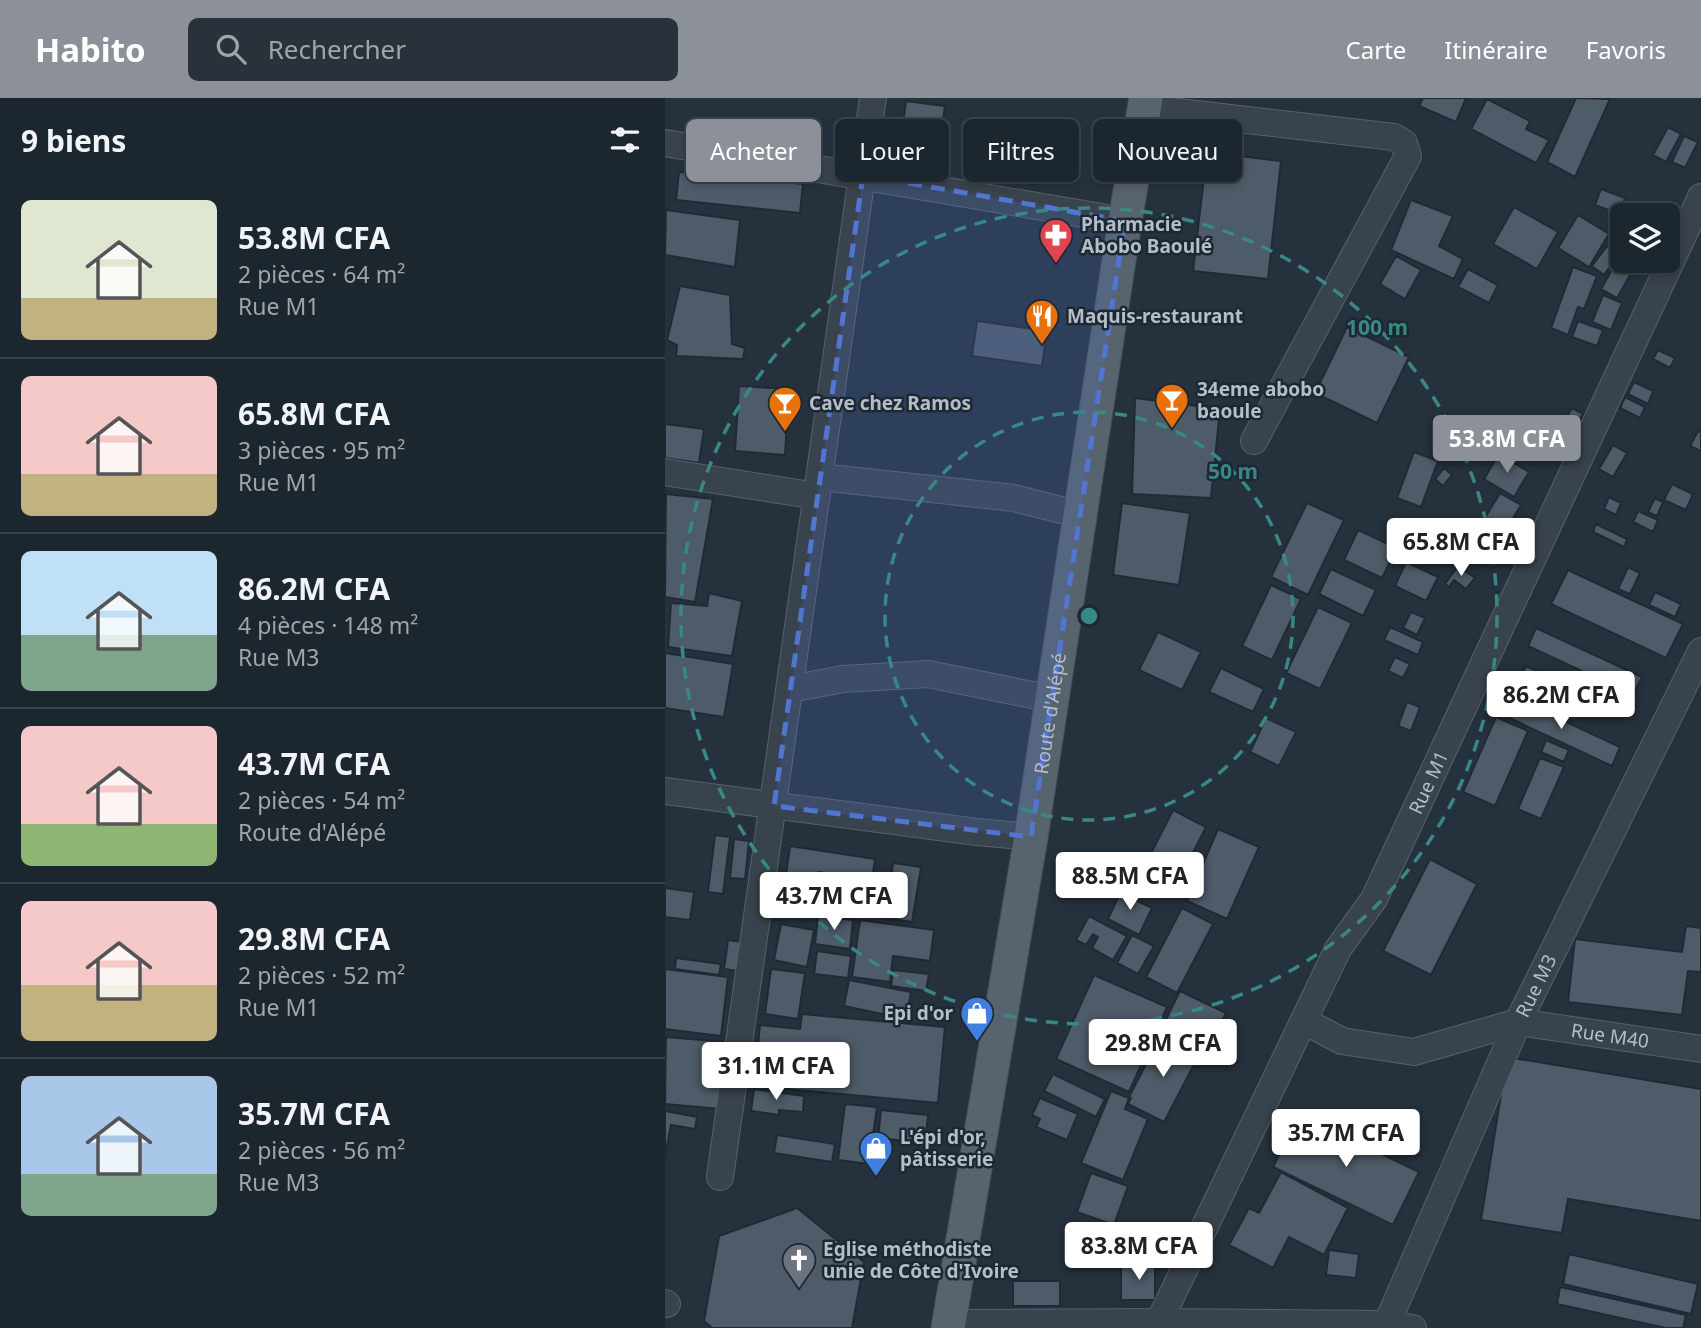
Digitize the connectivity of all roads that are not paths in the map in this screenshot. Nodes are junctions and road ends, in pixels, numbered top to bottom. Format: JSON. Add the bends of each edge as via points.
{"nodes":[{"id":1,"x":873,"y":98,"type":"edge"},
{"id":2,"x":1145,"y":103,"type":"edge"},
{"id":3,"x":870,"y":119,"type":"edge"},
{"id":4,"x":665,"y":144,"type":"edge"},
{"id":5,"x":835,"y":171,"type":"edge"},
{"id":6,"x":862,"y":182,"type":"edge"},
{"id":7,"x":904,"y":182,"type":"edge"},
{"id":8,"x":1701,"y":197,"type":"edge"},
{"id":9,"x":1125,"y":220,"type":"junction"},
{"id":10,"x":1254,"y":441,"type":"dead end"},
{"id":11,"x":665,"y":472,"type":"edge"},
{"id":12,"x":818,"y":486,"type":"junction"},
{"id":13,"x":1081,"y":515,"type":"junction"},
{"id":14,"x":1701,"y":651,"type":"edge"},
{"id":15,"x":790,"y":689,"type":"junction"},
{"id":16,"x":1052,"y":699,"type":"junction"},
{"id":17,"x":665,"y":792,"type":"edge"},
{"id":18,"x":774,"y":806,"type":"junction"},
{"id":19,"x":1031,"y":837,"type":"junction"},
{"id":20,"x":1304,"y":1021,"type":"junction"},
{"id":21,"x":1518,"y":1022,"type":"junction"},
{"id":22,"x":1701,"y":1049,"type":"edge"},
{"id":23,"x":720,"y":1177,"type":"dead end"},
{"id":24,"x":1159,"y":1322,"type":"junction"},
{"id":25,"x":949,"y":1326,"type":"edge"},
{"id":26,"x":1385,"y":1326,"type":"edge"},
{"id":27,"x":1413,"y":1328,"type":"edge"}],
"edges":[{"from":1,"to":3,"type":"street"},
{"from":2,"to":9,"type":"main road","name":"Route d'Alépé"},
{"from":2,"to":10,"type":"street","via":[[1394,137],[1403,142],[1408,156]]},
{"from":4,"to":5,"type":"street"},
{"from":6,"to":12,"type":"street"},
{"from":7,"to":9,"type":"street"},
{"from":8,"to":20,"type":"street","name":"Rue M1","via":[[1374,899],[1338,949]]},
{"from":9,"to":13,"type":"main road","name":"Route d'Alépé"},
{"from":11,"to":12,"type":"street"},
{"from":12,"to":13,"type":"street","via":[[1014,498]]},
{"from":12,"to":15,"type":"street"},
{"from":13,"to":16,"type":"main road","name":"Route d'Alépé"},
{"from":14,"to":21,"type":"street","name":"Rue M3"},
{"from":15,"to":16,"type":"street","via":[[843,679],[928,674]]},
{"from":15,"to":18,"type":"street"},
{"from":16,"to":19,"type":"main road","name":"Route d'Alépé"},
{"from":17,"to":18,"type":"street"},
{"from":18,"to":19,"type":"street"},
{"from":18,"to":23,"type":"street"},
{"from":19,"to":25,"type":"main road","name":"Route d'Alépé"},
{"from":20,"to":21,"type":"street","via":[[1342,1041],[1414,1052]]},
{"from":20,"to":24,"type":"street","name":"Rue M1"},
{"from":21,"to":22,"type":"street","name":"Rue M40"},
{"from":21,"to":26,"type":"street","name":"Rue M3"},
{"from":24,"to":25,"type":"street"},
{"from":24,"to":26,"type":"street"},
{"from":26,"to":27,"type":"street"}]}
